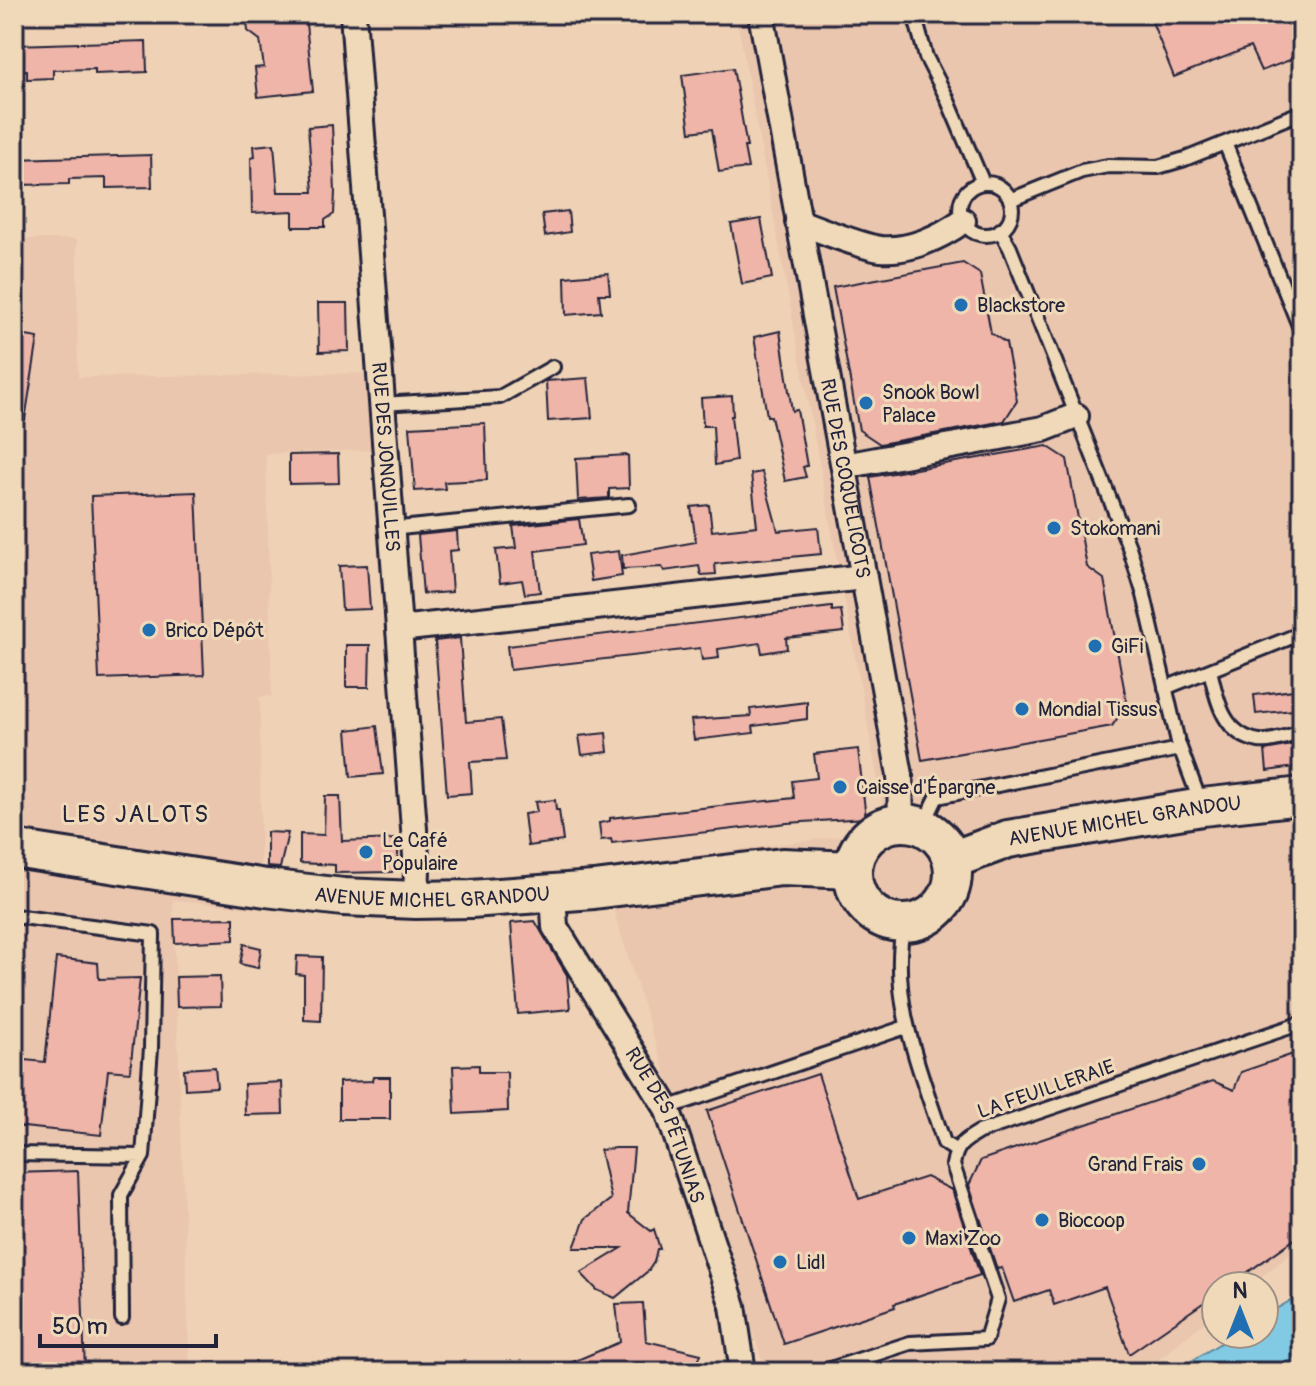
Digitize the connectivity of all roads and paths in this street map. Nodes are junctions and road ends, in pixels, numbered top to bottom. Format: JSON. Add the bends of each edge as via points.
{"nodes":[{"id":1,"x":353,"y":14,"type":"edge"},
{"id":2,"x":761,"y":14,"type":"edge"},
{"id":3,"x":914,"y":14,"type":"edge"},
{"id":4,"x":1302,"y":112,"type":"edge"},
{"id":5,"x":1225,"y":143,"type":"junction"},
{"id":6,"x":983,"y":183,"type":"junction"},
{"id":7,"x":1010,"y":200,"type":"junction"},
{"id":8,"x":963,"y":221,"type":"junction"},
{"id":9,"x":798,"y":222,"type":"junction"},
{"id":10,"x":1000,"y":230,"type":"junction"},
{"id":11,"x":1302,"y":333,"type":"edge"},
{"id":12,"x":553,"y":367,"type":"dead end"},
{"id":13,"x":381,"y":404,"type":"junction"},
{"id":14,"x":1076,"y":416,"type":"junction"},
{"id":15,"x":844,"y":466,"type":"junction"},
{"id":16,"x":629,"y":505,"type":"dead end"},
{"id":17,"x":390,"y":529,"type":"junction"},
{"id":18,"x":864,"y":577,"type":"junction"},
{"id":19,"x":399,"y":629,"type":"junction"},
{"id":20,"x":1302,"y":633,"type":"edge"},
{"id":21,"x":1210,"y":670,"type":"junction"},
{"id":22,"x":1165,"y":688,"type":"junction"},
{"id":23,"x":1302,"y":732,"type":"edge"},
{"id":24,"x":1180,"y":749,"type":"junction"},
{"id":25,"x":1302,"y":796,"type":"edge"},
{"id":26,"x":1202,"y":807,"type":"junction"},
{"id":27,"x":912,"y":824,"type":"junction"},
{"id":28,"x":14,"y":849,"type":"edge"},
{"id":29,"x":952,"y":860,"type":"junction"},
{"id":30,"x":853,"y":870,"type":"junction"},
{"id":31,"x":553,"y":893,"type":"junction"},
{"id":32,"x":416,"y":900,"type":"junction"},
{"id":33,"x":14,"y":916,"type":"edge"},
{"id":34,"x":904,"y":923,"type":"junction"},
{"id":35,"x":1302,"y":1023,"type":"edge"},
{"id":36,"x":906,"y":1027,"type":"junction"},
{"id":37,"x":667,"y":1108,"type":"junction"},
{"id":38,"x":955,"y":1150,"type":"junction"},
{"id":39,"x":14,"y":1154,"type":"edge"},
{"id":40,"x":143,"y":1156,"type":"junction"},
{"id":41,"x":122,"y":1318,"type":"dead end"},
{"id":42,"x":743,"y":1372,"type":"edge"},
{"id":43,"x":821,"y":1372,"type":"edge"}],
"edges":[{"from":1,"to":13,"type":"street","name":"RUE DES JONQUILLES"},
{"from":2,"to":9,"type":"street","name":"RUE DES COQUELICOTS"},
{"from":3,"to":6,"type":"lane","via":[[926,57]]},
{"from":4,"to":5,"type":"lane"},
{"from":5,"to":7,"type":"lane","via":[[1158,167],[1082,171]]},
{"from":5,"to":11,"type":"lane"},
{"from":6,"to":7,"type":"lane","via":[[1000,187]]},
{"from":6,"to":8,"type":"lane","via":[[963,197]]},
{"from":7,"to":10,"type":"lane","via":[[1011,217]]},
{"from":8,"to":9,"type":"street","via":[[908,247],[880,249]]},
{"from":8,"to":10,"type":"lane","via":[[976,233]]},
{"from":9,"to":15,"type":"street","name":"RUE DES COQUELICOTS"},
{"from":10,"to":14,"type":"lane"},
{"from":12,"to":13,"type":"lane","via":[[500,397]]},
{"from":13,"to":17,"type":"street","name":"RUE DES JONQUILLES"},
{"from":14,"to":15,"type":"street","via":[[1043,429]]},
{"from":14,"to":22,"type":"lane","via":[[1129,547]]},
{"from":15,"to":18,"type":"street","name":"RUE DES COQUELICOTS"},
{"from":16,"to":17,"type":"lane"},
{"from":17,"to":19,"type":"street","name":"RUE DES JONQUILLES"},
{"from":18,"to":19,"type":"street","name":"RUE DES COQUELICOTS"},
{"from":18,"to":27,"type":"street"},
{"from":19,"to":32,"type":"street","name":"RUE DES JONQUILLES"},
{"from":20,"to":21,"type":"lane"},
{"from":21,"to":22,"type":"lane"},
{"from":21,"to":23,"type":"lane","via":[[1219,707],[1235,732],[1261,742]]},
{"from":22,"to":24,"type":"lane"},
{"from":24,"to":26,"type":"lane"},
{"from":24,"to":27,"type":"lane","via":[[937,797]]},
{"from":25,"to":26,"type":"main road","name":"AVENUE MICHEL GRANDOU"},
{"from":26,"to":29,"type":"main road","name":"AVENUE MICHEL GRANDOU","via":[[1008,839]]},
{"from":27,"to":29,"type":"main road","via":[[941,840]]},
{"from":27,"to":30,"type":"main road","via":[[887,825],[874,832],[863,843]]},
{"from":28,"to":32,"type":"main road","name":"AVENUE MICHEL GRANDOU","via":[[266,888]]},
{"from":29,"to":34,"type":"main road","via":[[947,898],[929,916]]},
{"from":30,"to":31,"type":"main road","name":"AVENUE MICHEL GRANDOU","via":[[782,867]]},
{"from":30,"to":34,"type":"main road","via":[[855,886],[873,913]]},
{"from":31,"to":32,"type":"main road","name":"AVENUE MICHEL GRANDOU"},
{"from":31,"to":37,"type":"street","name":"RUE DES PÉTUNIAS","via":[[555,927]]},
{"from":33,"to":40,"type":"lane","via":[[153,934]]},
{"from":34,"to":36,"type":"lane","via":[[899,970]]},
{"from":35,"to":38,"type":"lane","name":"LA FEUILLERAIE","via":[[979,1132]]},
{"from":36,"to":37,"type":"lane"},
{"from":36,"to":38,"type":"lane","via":[[944,1143]]},
{"from":37,"to":42,"type":"street","name":"RUE DES PÉTUNIAS","via":[[733,1306]]},
{"from":38,"to":43,"type":"lane","via":[[953,1165],[998,1299],[986,1339],[910,1343]]},
{"from":39,"to":40,"type":"lane"},
{"from":40,"to":41,"type":"lane","via":[[121,1195]]}]}
